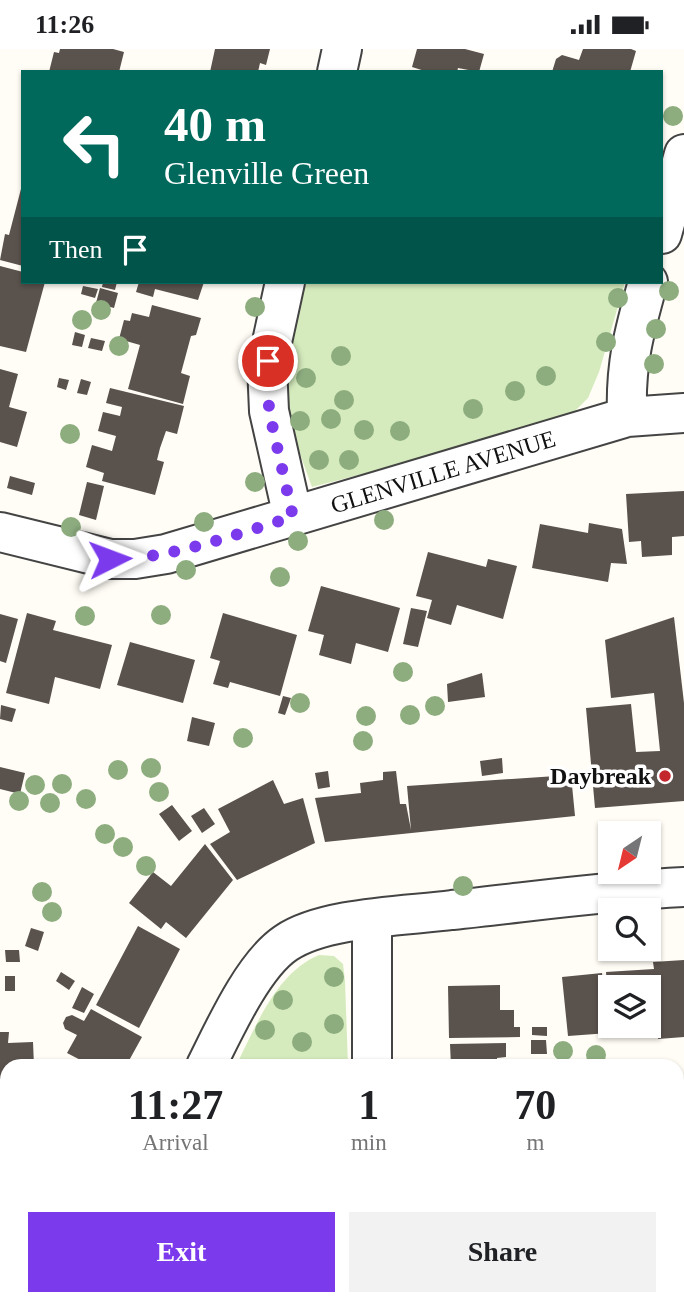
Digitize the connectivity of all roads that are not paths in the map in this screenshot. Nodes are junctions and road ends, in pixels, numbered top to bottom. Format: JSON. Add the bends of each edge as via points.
{"nodes":[{"id":1,"x":342,"y":49,"type":"edge"},
{"id":2,"x":337,"y":70,"type":"edge"},
{"id":3,"x":684,"y":154,"type":"edge"},
{"id":4,"x":663,"y":230,"type":"edge"},
{"id":5,"x":285,"y":284,"type":"edge"},
{"id":6,"x":647,"y":284,"type":"edge"},
{"id":7,"x":684,"y":414,"type":"edge"},
{"id":8,"x":627,"y":417,"type":"junction"},
{"id":9,"x":293,"y":517,"type":"junction"},
{"id":10,"x":0,"y":532,"type":"edge"},
{"id":11,"x":684,"y":887,"type":"edge"},
{"id":12,"x":372,"y":919,"type":"junction"},
{"id":13,"x":210,"y":1059,"type":"edge"},
{"id":14,"x":372,"y":1059,"type":"edge"}],
"edges":[{"from":1,"to":2,"type":"street"},
{"from":3,"to":4,"type":"street"},
{"from":5,"to":9,"type":"street","via":[[267,365],[269,411]]},
{"from":6,"to":8,"type":"street","via":[[631,340]]},
{"from":7,"to":8,"type":"street","name":"GLENVILLE AVENUE"},
{"from":8,"to":9,"type":"street","name":"GLENVILLE AVENUE"},
{"from":9,"to":10,"type":"street","name":"GLENVILLE AVENUE","via":[[135,559],[99,557]]},
{"from":11,"to":12,"type":"street"},
{"from":12,"to":13,"type":"street","via":[[305,933],[274,952],[251,982]]},
{"from":12,"to":14,"type":"street"}]}
